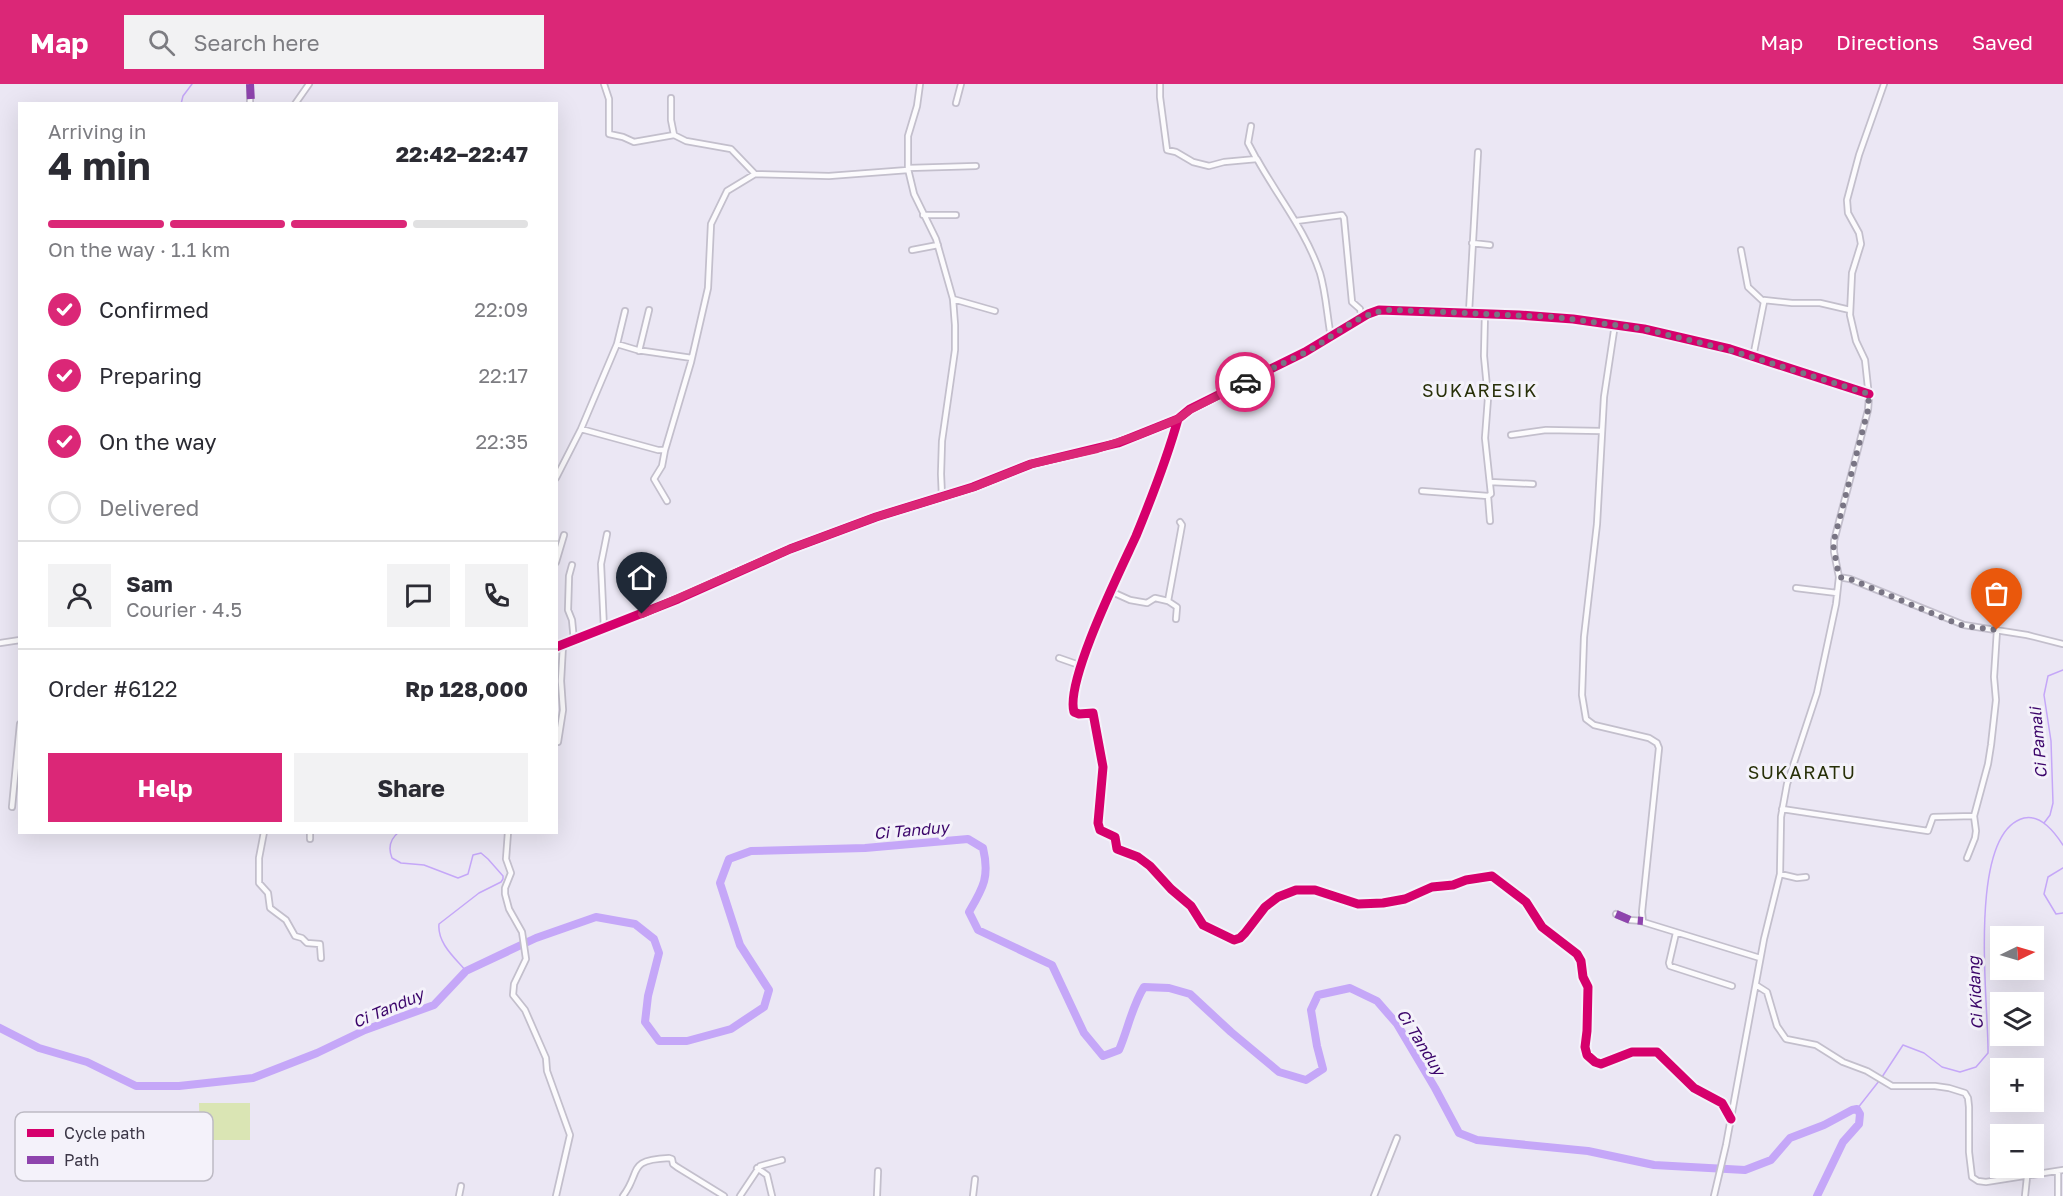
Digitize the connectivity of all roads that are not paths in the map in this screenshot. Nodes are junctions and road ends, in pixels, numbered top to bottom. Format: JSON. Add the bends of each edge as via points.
{"nodes":[{"id":1,"x":250,"y":84,"type":"edge"},
{"id":2,"x":309,"y":84,"type":"edge"},
{"id":3,"x":604,"y":84,"type":"edge"},
{"id":4,"x":920,"y":84,"type":"edge"},
{"id":5,"x":961,"y":84,"type":"edge"},
{"id":6,"x":1160,"y":84,"type":"edge"},
{"id":7,"x":1884,"y":84,"type":"edge"},
{"id":8,"x":671,"y":98,"type":"dead end"},
{"id":9,"x":250,"y":102,"type":"edge"},
{"id":10,"x":296,"y":102,"type":"edge"},
{"id":11,"x":956,"y":104,"type":"dead end"},
{"id":12,"x":1251,"y":126,"type":"dead end"},
{"id":13,"x":674,"y":135,"type":"junction"},
{"id":14,"x":1479,"y":153,"type":"dead end"},
{"id":15,"x":1256,"y":158,"type":"junction"},
{"id":16,"x":976,"y":166,"type":"dead end"},
{"id":17,"x":908,"y":169,"type":"junction"},
{"id":18,"x":755,"y":174,"type":"junction"},
{"id":19,"x":923,"y":214,"type":"junction"},
{"id":20,"x":956,"y":215,"type":"dead end"},
{"id":21,"x":1296,"y":221,"type":"junction"},
{"id":22,"x":1472,"y":243,"type":"junction"},
{"id":23,"x":938,"y":245,"type":"junction"},
{"id":24,"x":1490,"y":245,"type":"dead end"},
{"id":25,"x":912,"y":250,"type":"dead end"},
{"id":26,"x":1741,"y":250,"type":"dead end"},
{"id":27,"x":953,"y":299,"type":"junction"},
{"id":28,"x":1764,"y":300,"type":"junction"},
{"id":29,"x":649,"y":310,"type":"dead end"},
{"id":30,"x":1850,"y":310,"type":"junction"},
{"id":31,"x":625,"y":311,"type":"dead end"},
{"id":32,"x":995,"y":311,"type":"dead end"},
{"id":33,"x":1468,"y":312,"type":"junction"},
{"id":34,"x":1485,"y":313,"type":"junction"},
{"id":35,"x":1362,"y":318,"type":"junction"},
{"id":36,"x":1615,"y":324,"type":"junction"},
{"id":37,"x":1331,"y":337,"type":"junction"},
{"id":38,"x":617,"y":344,"type":"junction"},
{"id":39,"x":639,"y":351,"type":"junction"},
{"id":40,"x":1753,"y":357,"type":"junction"},
{"id":41,"x":692,"y":358,"type":"junction"},
{"id":42,"x":1869,"y":394,"type":"junction"},
{"id":43,"x":1178,"y":419,"type":"junction"},
{"id":44,"x":581,"y":429,"type":"junction"},
{"id":45,"x":1601,"y":431,"type":"junction"},
{"id":46,"x":1511,"y":435,"type":"dead end"},
{"id":47,"x":665,"y":450,"type":"junction"},
{"id":48,"x":558,"y":474,"type":"edge"},
{"id":49,"x":1490,"y":482,"type":"junction"},
{"id":50,"x":1533,"y":484,"type":"dead end"},
{"id":51,"x":1422,"y":491,"type":"dead end"},
{"id":52,"x":1488,"y":496,"type":"junction"},
{"id":53,"x":942,"y":497,"type":"junction"},
{"id":54,"x":667,"y":501,"type":"dead end"},
{"id":55,"x":1490,"y":521,"type":"dead end"},
{"id":56,"x":1180,"y":522,"type":"dead end"},
{"id":57,"x":607,"y":534,"type":"dead end"},
{"id":58,"x":564,"y":535,"type":"dead end"},
{"id":59,"x":558,"y":555,"type":"edge"},
{"id":60,"x":572,"y":565,"type":"dead end"},
{"id":61,"x":1839,"y":577,"type":"junction"},
{"id":62,"x":1796,"y":588,"type":"dead end"},
{"id":63,"x":1110,"y":591,"type":"junction"},
{"id":64,"x":1837,"y":593,"type":"junction"},
{"id":65,"x":1168,"y":601,"type":"junction"},
{"id":66,"x":1176,"y":619,"type":"dead end"},
{"id":67,"x":604,"y":629,"type":"junction"},
{"id":68,"x":1997,"y":630,"type":"junction"},
{"id":69,"x":18,"y":640,"type":"edge"},
{"id":70,"x":574,"y":641,"type":"junction"},
{"id":71,"x":0,"y":643,"type":"edge"},
{"id":72,"x":2063,"y":644,"type":"edge"},
{"id":73,"x":563,"y":645,"type":"junction"},
{"id":74,"x":558,"y":646,"type":"edge"},
{"id":75,"x":1059,"y":658,"type":"dead end"},
{"id":76,"x":1082,"y":666,"type":"junction"},
{"id":77,"x":558,"y":707,"type":"edge"},
{"id":78,"x":563,"y":710,"type":"junction"},
{"id":79,"x":558,"y":742,"type":"dead end"},
{"id":80,"x":18,"y":745,"type":"edge"},
{"id":81,"x":12,"y":807,"type":"dead end"},
{"id":82,"x":1782,"y":809,"type":"junction"},
{"id":83,"x":1974,"y":816,"type":"junction"},
{"id":84,"x":264,"y":834,"type":"edge"},
{"id":85,"x":310,"y":834,"type":"edge"},
{"id":86,"x":508,"y":834,"type":"edge"},
{"id":87,"x":310,"y":839,"type":"dead end"},
{"id":88,"x":1967,"y":858,"type":"dead end"},
{"id":89,"x":1780,"y":874,"type":"junction"},
{"id":90,"x":1806,"y":877,"type":"dead end"},
{"id":91,"x":1616,"y":914,"type":"dead end"},
{"id":92,"x":1643,"y":921,"type":"junction"},
{"id":93,"x":1676,"y":933,"type":"junction"},
{"id":94,"x":321,"y":958,"type":"dead end"},
{"id":95,"x":1760,"y":958,"type":"junction"},
{"id":96,"x":1756,"y":985,"type":"junction"},
{"id":97,"x":1732,"y":986,"type":"dead end"},
{"id":98,"x":1731,"y":1119,"type":"junction"},
{"id":99,"x":1397,"y":1138,"type":"dead end"},
{"id":100,"x":782,"y":1160,"type":"dead end"},
{"id":101,"x":758,"y":1168,"type":"junction"},
{"id":102,"x":878,"y":1171,"type":"dead end"},
{"id":103,"x":2061,"y":1171,"type":"edge"},
{"id":104,"x":2044,"y":1174,"type":"edge"},
{"id":105,"x":2019,"y":1178,"type":"edge"},
{"id":106,"x":2027,"y":1178,"type":"edge"},
{"id":107,"x":975,"y":1179,"type":"dead end"},
{"id":108,"x":461,"y":1186,"type":"dead end"},
{"id":109,"x":459,"y":1196,"type":"edge"},
{"id":110,"x":556,"y":1196,"type":"edge"},
{"id":111,"x":623,"y":1196,"type":"edge"},
{"id":112,"x":724,"y":1196,"type":"edge"},
{"id":113,"x":740,"y":1196,"type":"edge"},
{"id":114,"x":772,"y":1196,"type":"edge"},
{"id":115,"x":877,"y":1196,"type":"edge"},
{"id":116,"x":973,"y":1196,"type":"edge"},
{"id":117,"x":1374,"y":1196,"type":"edge"},
{"id":118,"x":1714,"y":1196,"type":"edge"},
{"id":119,"x":2025,"y":1196,"type":"edge"},
{"id":120,"x":2058,"y":1196,"type":"edge"}],
"edges":[{"from":1,"to":9,"type":"street"},
{"from":2,"to":10,"type":"street"},
{"from":3,"to":13,"type":"street","via":[[609,99],[609,134],[634,142]]},
{"from":4,"to":17,"type":"street","via":[[908,136]]},
{"from":5,"to":11,"type":"street"},
{"from":6,"to":15,"type":"street","via":[[1167,150],[1209,166]]},
{"from":7,"to":30,"type":"street","via":[[1847,200],[1861,244],[1852,273]]},
{"from":8,"to":13,"type":"street"},
{"from":12,"to":15,"type":"street","via":[[1248,143]]},
{"from":13,"to":18,"type":"street","via":[[702,145],[731,149]]},
{"from":14,"to":22,"type":"street"},
{"from":15,"to":21,"type":"street"},
{"from":16,"to":17,"type":"street"},
{"from":17,"to":18,"type":"street","via":[[829,176]]},
{"from":17,"to":19,"type":"street"},
{"from":18,"to":41,"type":"street","via":[[727,191],[711,224],[708,288]]},
{"from":19,"to":20,"type":"street"},
{"from":19,"to":23,"type":"street"},
{"from":21,"to":35,"type":"street","via":[[1342,215],[1352,302],[1360,309]]},
{"from":21,"to":37,"type":"street","via":[[1321,276]]},
{"from":22,"to":24,"type":"street"},
{"from":22,"to":33,"type":"street"},
{"from":23,"to":25,"type":"street"},
{"from":23,"to":27,"type":"street"},
{"from":26,"to":28,"type":"street","via":[[1748,287]]},
{"from":27,"to":32,"type":"street"},
{"from":27,"to":53,"type":"street","via":[[955,350],[942,441]]},
{"from":28,"to":30,"type":"street","via":[[1820,303]]},
{"from":28,"to":40,"type":"street"},
{"from":29,"to":39,"type":"street"},
{"from":30,"to":42,"type":"street","via":[[1856,341],[1866,360]]},
{"from":31,"to":38,"type":"street"},
{"from":33,"to":34,"type":"street"},
{"from":33,"to":35,"type":"street","via":[[1383,309]]},
{"from":34,"to":36,"type":"street"},
{"from":34,"to":49,"type":"street","via":[[1485,438]]},
{"from":35,"to":37,"type":"street"},
{"from":36,"to":40,"type":"street"},
{"from":36,"to":45,"type":"street"},
{"from":37,"to":43,"type":"street"},
{"from":38,"to":39,"type":"street"},
{"from":38,"to":44,"type":"street"},
{"from":39,"to":41,"type":"street"},
{"from":40,"to":42,"type":"street"},
{"from":41,"to":47,"type":"street"},
{"from":42,"to":61,"type":"street","via":[[1833,544]]},
{"from":43,"to":53,"type":"street","via":[[1118,443],[1031,464]]},
{"from":43,"to":63,"type":"street","via":[[1139,527]]},
{"from":44,"to":47,"type":"street"},
{"from":44,"to":48,"type":"street"},
{"from":45,"to":46,"type":"street","via":[[1546,430]]},
{"from":45,"to":92,"type":"street","via":[[1597,524],[1584,637],[1583,705],[1588,722],[1649,738],[1660,750]]},
{"from":47,"to":54,"type":"street","via":[[654,479]]},
{"from":49,"to":50,"type":"street"},
{"from":49,"to":52,"type":"street"},
{"from":51,"to":52,"type":"street"},
{"from":52,"to":55,"type":"street"},
{"from":53,"to":67,"type":"street","via":[[790,549]]},
{"from":56,"to":65,"type":"street"},
{"from":57,"to":67,"type":"street","via":[[601,564]]},
{"from":58,"to":59,"type":"street"},
{"from":60,"to":70,"type":"street","via":[[568,607]]},
{"from":61,"to":64,"type":"street"},
{"from":61,"to":68,"type":"street","via":[[1964,626]]},
{"from":62,"to":64,"type":"street"},
{"from":63,"to":65,"type":"street","via":[[1144,603],[1155,598]]},
{"from":63,"to":76,"type":"street"},
{"from":64,"to":82,"type":"street","via":[[1817,693]]},
{"from":65,"to":66,"type":"street","via":[[1177,607]]},
{"from":67,"to":70,"type":"street"},
{"from":68,"to":72,"type":"street"},
{"from":68,"to":83,"type":"street","via":[[1995,712],[1988,764]]},
{"from":69,"to":71,"type":"street"},
{"from":70,"to":73,"type":"street"},
{"from":73,"to":74,"type":"street"},
{"from":73,"to":78,"type":"street"},
{"from":75,"to":76,"type":"street"},
{"from":76,"to":98,"type":"street","via":[[1073,707],[1077,714],[1093,714],[1103,770],[1098,828],[1114,837],[1120,851],[1150,866],[1191,906],[1203,925],[1236,940],[1265,907],[1278,897],[1302,889],[1358,904],[1383,903],[1405,899],[1432,887],[1491,875],[1526,902],[1542,927],[1579,956],[1588,987],[1584,1047],[1587,1055],[1601,1064],[1632,1052],[1657,1052],[1694,1088],[1722,1103]]},
{"from":77,"to":78,"type":"street"},
{"from":78,"to":79,"type":"street"},
{"from":80,"to":81,"type":"street"},
{"from":82,"to":83,"type":"street","via":[[1928,831],[1934,817]]},
{"from":82,"to":89,"type":"street"},
{"from":83,"to":88,"type":"street","via":[[1976,831]]},
{"from":84,"to":94,"type":"street","via":[[259,883],[268,893],[270,908],[286,920],[295,936],[307,943],[320,944]]},
{"from":85,"to":87,"type":"street"},
{"from":86,"to":110,"type":"street","via":[[506,859],[511,873],[505,894],[522,932],[526,959],[513,995],[525,1010],[546,1058],[570,1135]]},
{"from":89,"to":90,"type":"street"},
{"from":89,"to":95,"type":"street"},
{"from":91,"to":92,"type":"street"},
{"from":92,"to":93,"type":"street"},
{"from":93,"to":95,"type":"street"},
{"from":93,"to":97,"type":"street","via":[[1670,966]]},
{"from":95,"to":96,"type":"street"},
{"from":96,"to":98,"type":"street"},
{"from":96,"to":105,"type":"street","via":[[1767,992],[1777,1026],[1786,1039],[1816,1045],[1888,1084],[1935,1086],[1965,1093],[1969,1103],[1973,1179],[1986,1182]]},
{"from":98,"to":118,"type":"street"},
{"from":99,"to":117,"type":"street"},
{"from":100,"to":101,"type":"street"},
{"from":101,"to":113,"type":"street"},
{"from":101,"to":114,"type":"street","via":[[766,1175]]},
{"from":102,"to":115,"type":"street"},
{"from":103,"to":104,"type":"street"},
{"from":103,"to":120,"type":"street"},
{"from":106,"to":119,"type":"street"},
{"from":107,"to":116,"type":"street"},
{"from":108,"to":109,"type":"street"},
{"from":111,"to":112,"type":"street","via":[[641,1164],[669,1158]]}]}
